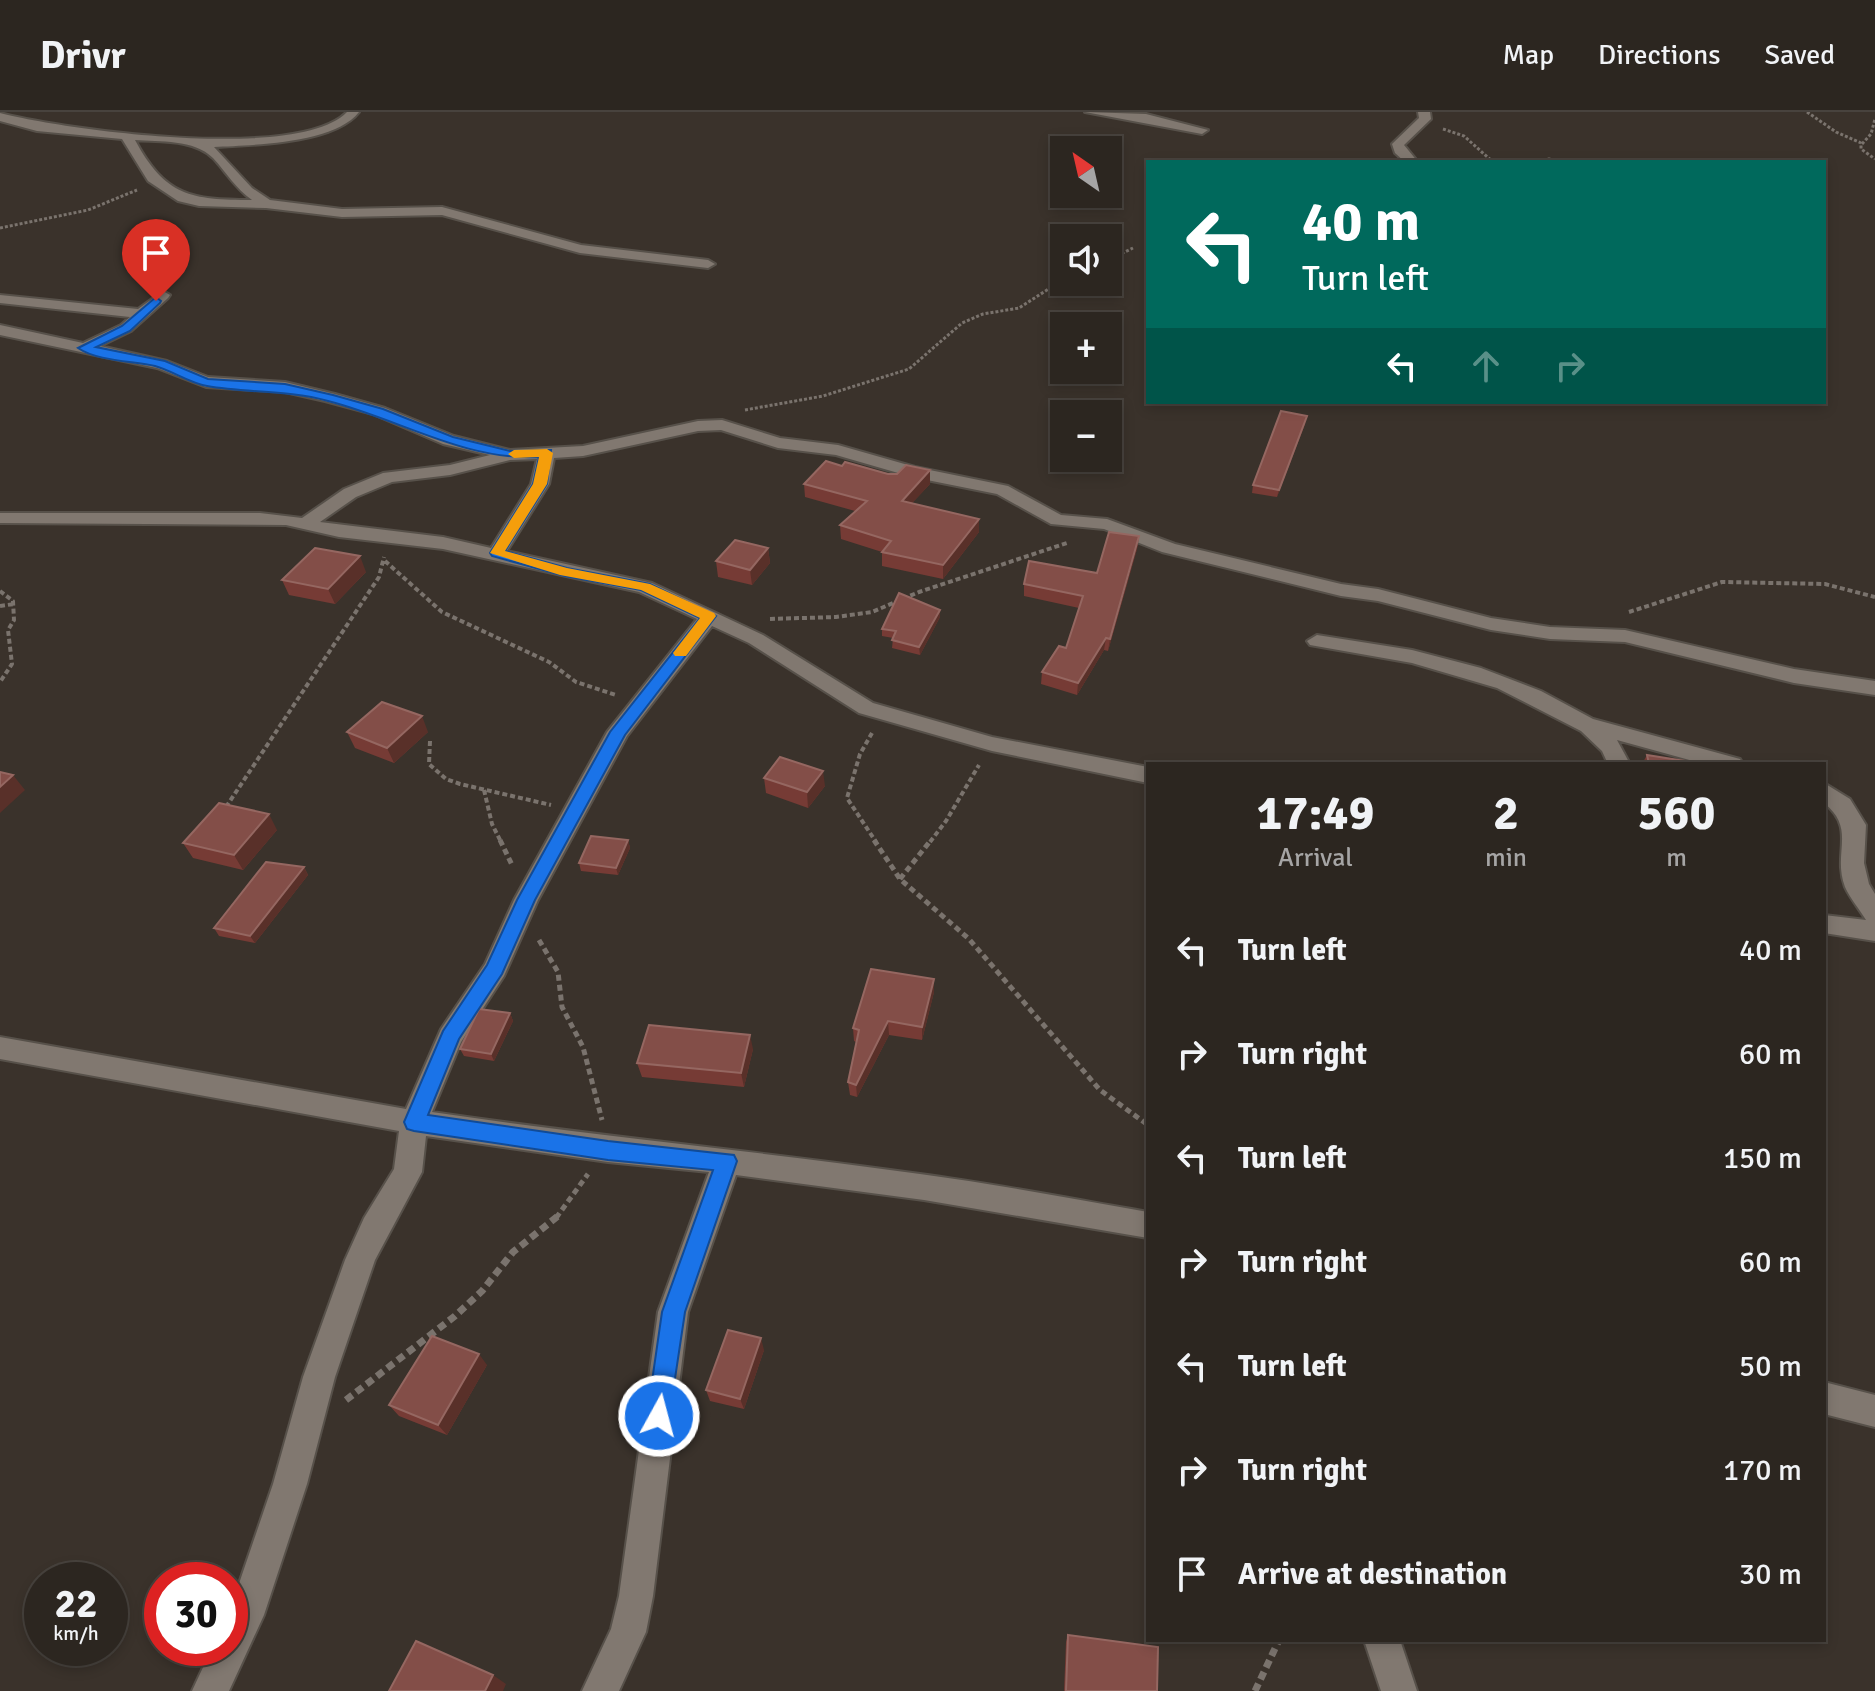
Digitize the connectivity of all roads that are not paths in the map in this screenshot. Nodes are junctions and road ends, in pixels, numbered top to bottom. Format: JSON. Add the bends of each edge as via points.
{"nodes":[{"id":1,"x":353,"y":112,"type":"edge"},
{"id":2,"x":1091,"y":112,"type":"edge"},
{"id":3,"x":1424,"y":112,"type":"edge"},
{"id":4,"x":0,"y":117,"type":"edge"},
{"id":5,"x":18,"y":123,"type":"junction"},
{"id":6,"x":1202,"y":130,"type":"dead end"},
{"id":7,"x":3,"y":134,"type":"dead end"},
{"id":8,"x":127,"y":137,"type":"junction"},
{"id":9,"x":198,"y":144,"type":"junction"},
{"id":10,"x":1410,"y":160,"type":"edge"},
{"id":11,"x":266,"y":204,"type":"junction"},
{"id":12,"x":708,"y":264,"type":"dead end"},
{"id":13,"x":163,"y":295,"type":"dead end"},
{"id":14,"x":0,"y":299,"type":"edge"},
{"id":15,"x":141,"y":314,"type":"junction"},
{"id":16,"x":0,"y":330,"type":"edge"},
{"id":17,"x":84,"y":348,"type":"junction"},
{"id":18,"x":547,"y":453,"type":"junction"},
{"id":19,"x":510,"y":455,"type":"junction"},
{"id":20,"x":0,"y":518,"type":"edge"},
{"id":21,"x":306,"y":524,"type":"junction"},
{"id":22,"x":497,"y":553,"type":"junction"},
{"id":23,"x":717,"y":621,"type":"junction"},
{"id":24,"x":1317,"y":641,"type":"dead end"},
{"id":25,"x":1875,"y":688,"type":"edge"},
{"id":26,"x":1588,"y":725,"type":"junction"},
{"id":27,"x":1618,"y":762,"type":"edge"},
{"id":28,"x":1725,"y":762,"type":"edge"},
{"id":29,"x":1146,"y":775,"type":"edge"},
{"id":30,"x":1826,"y":793,"type":"edge"},
{"id":31,"x":1875,"y":914,"type":"edge"},
{"id":32,"x":1826,"y":924,"type":"edge"},
{"id":33,"x":1875,"y":931,"type":"edge"},
{"id":34,"x":0,"y":1048,"type":"edge"},
{"id":35,"x":414,"y":1122,"type":"junction"},
{"id":36,"x":727,"y":1161,"type":"junction"},
{"id":37,"x":1146,"y":1225,"type":"edge"},
{"id":38,"x":1826,"y":1399,"type":"edge"},
{"id":39,"x":1875,"y":1411,"type":"edge"},
{"id":40,"x":1383,"y":1642,"type":"edge"},
{"id":41,"x":210,"y":1691,"type":"edge"},
{"id":42,"x":600,"y":1691,"type":"edge"},
{"id":43,"x":1399,"y":1691,"type":"edge"}],
"edges":[{"from":1,"to":9,"type":"street","via":[[330,127]]},
{"from":2,"to":6,"type":"street"},
{"from":3,"to":10,"type":"street","via":[[1425,119],[1398,144]]},
{"from":4,"to":5,"type":"street"},
{"from":5,"to":7,"type":"street"},
{"from":5,"to":8,"type":"street"},
{"from":8,"to":9,"type":"street"},
{"from":8,"to":11,"type":"street","via":[[153,180],[172,196]]},
{"from":9,"to":11,"type":"street","via":[[215,153],[247,191]]},
{"from":11,"to":12,"type":"street","via":[[342,213],[442,211],[580,249]]},
{"from":13,"to":15,"type":"street"},
{"from":14,"to":15,"type":"street"},
{"from":15,"to":17,"type":"street","via":[[126,328]]},
{"from":16,"to":17,"type":"street"},
{"from":17,"to":19,"type":"street","via":[[161,364],[206,382],[285,387],[329,397],[449,440]]},
{"from":18,"to":19,"type":"street"},
{"from":18,"to":22,"type":"street","via":[[540,484]]},
{"from":18,"to":25,"type":"street","via":[[722,425],[778,443],[838,450],[1009,492],[1057,520],[1114,526],[1169,548],[1341,590],[1491,624],[1625,636],[1794,676]]},
{"from":19,"to":21,"type":"street","via":[[377,481]]},
{"from":20,"to":21,"type":"street","via":[[181,516]]},
{"from":21,"to":22,"type":"street"},
{"from":22,"to":23,"type":"street","via":[[645,587]]},
{"from":23,"to":29,"type":"street","via":[[756,639],[858,705],[883,714],[992,744]]},
{"from":23,"to":35,"type":"street","via":[[618,732],[495,969],[450,1037]]},
{"from":24,"to":26,"type":"street","via":[[1414,656],[1487,675]]},
{"from":26,"to":27,"type":"street"},
{"from":26,"to":28,"type":"street"},
{"from":30,"to":31,"type":"street","via":[[1855,825],[1852,863],[1857,886]]},
{"from":32,"to":33,"type":"street"},
{"from":34,"to":35,"type":"street"},
{"from":35,"to":36,"type":"street"},
{"from":35,"to":41,"type":"street","via":[[408,1172],[360,1260],[246,1615]]},
{"from":36,"to":37,"type":"street"},
{"from":36,"to":42,"type":"street","via":[[673,1312],[636,1596],[628,1632]]},
{"from":38,"to":39,"type":"street"},
{"from":40,"to":43,"type":"street"}]}
